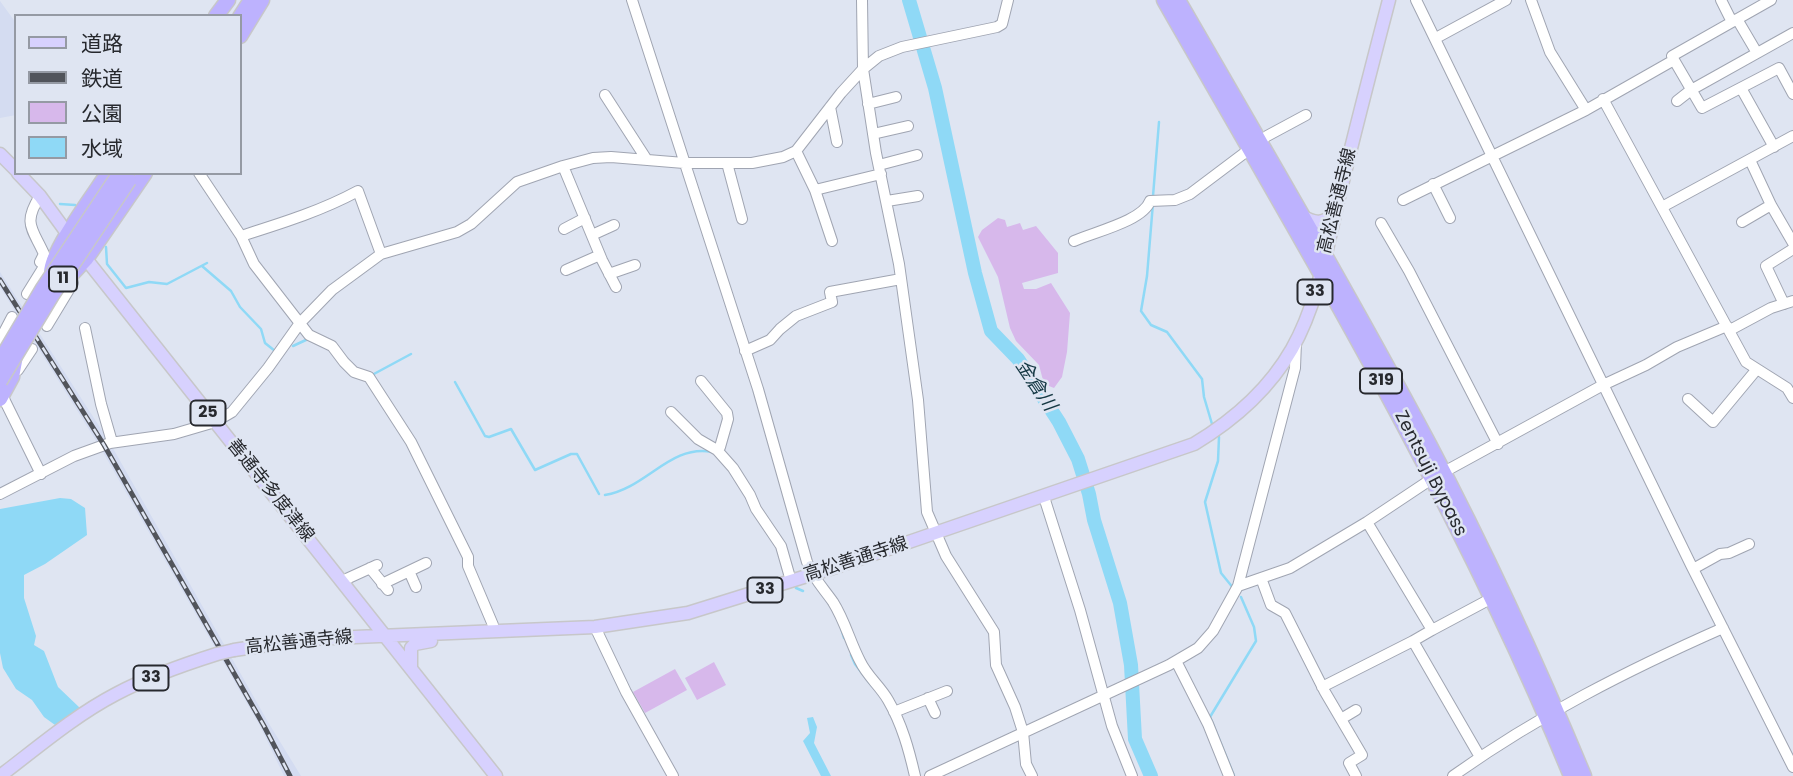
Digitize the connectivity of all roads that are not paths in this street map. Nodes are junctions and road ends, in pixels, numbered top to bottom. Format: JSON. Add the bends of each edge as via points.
{"nodes":[{"id":1,"x":262,"y":0,"type":"edge"},
{"id":2,"x":632,"y":0,"type":"edge"},
{"id":3,"x":862,"y":0,"type":"edge"},
{"id":4,"x":1008,"y":0,"type":"edge"},
{"id":5,"x":1164,"y":0,"type":"edge"},
{"id":6,"x":1178,"y":0,"type":"edge"},
{"id":7,"x":1389,"y":0,"type":"edge"},
{"id":8,"x":1416,"y":0,"type":"edge"},
{"id":9,"x":1506,"y":0,"type":"edge"},
{"id":10,"x":1531,"y":0,"type":"edge"},
{"id":11,"x":1721,"y":0,"type":"edge"},
{"id":12,"x":1771,"y":0,"type":"edge"},
{"id":13,"x":1735,"y":20,"type":"junction"},
{"id":14,"x":242,"y":33,"type":"edge"},
{"id":15,"x":1793,"y":33,"type":"edge"},
{"id":16,"x":1436,"y":38,"type":"junction"},
{"id":17,"x":1757,"y":54,"type":"junction"},
{"id":18,"x":1674,"y":60,"type":"junction"},
{"id":19,"x":863,"y":69,"type":"junction"},
{"id":20,"x":1741,"y":88,"type":"junction"},
{"id":21,"x":1691,"y":90,"type":"junction"},
{"id":22,"x":1793,"y":94,"type":"edge"},
{"id":23,"x":605,"y":95,"type":"dead end"},
{"id":24,"x":896,"y":97,"type":"dead end"},
{"id":25,"x":1603,"y":99,"type":"junction"},
{"id":26,"x":1677,"y":101,"type":"dead end"},
{"id":27,"x":868,"y":104,"type":"junction"},
{"id":28,"x":831,"y":107,"type":"junction"},
{"id":29,"x":1586,"y":110,"type":"junction"},
{"id":30,"x":1306,"y":115,"type":"dead end"},
{"id":31,"x":908,"y":126,"type":"dead end"},
{"id":32,"x":873,"y":134,"type":"junction"},
{"id":33,"x":1793,"y":136,"type":"edge"},
{"id":34,"x":837,"y":142,"type":"dead end"},
{"id":35,"x":1255,"y":146,"type":"junction"},
{"id":36,"x":1774,"y":147,"type":"junction"},
{"id":37,"x":796,"y":151,"type":"junction"},
{"id":38,"x":0,"y":154,"type":"edge"},
{"id":39,"x":917,"y":155,"type":"dead end"},
{"id":40,"x":1493,"y":156,"type":"junction"},
{"id":41,"x":648,"y":160,"type":"junction"},
{"id":42,"x":1750,"y":160,"type":"junction"},
{"id":43,"x":684,"y":163,"type":"junction"},
{"id":44,"x":727,"y":163,"type":"junction"},
{"id":45,"x":563,"y":166,"type":"junction"},
{"id":46,"x":14,"y":169,"type":"edge"},
{"id":47,"x":880,"y":169,"type":"junction"},
{"id":48,"x":20,"y":175,"type":"edge"},
{"id":49,"x":107,"y":175,"type":"edge"},
{"id":50,"x":144,"y":175,"type":"edge"},
{"id":51,"x":200,"y":175,"type":"edge"},
{"id":52,"x":128,"y":176,"type":"edge"},
{"id":53,"x":1433,"y":184,"type":"junction"},
{"id":54,"x":816,"y":190,"type":"junction"},
{"id":55,"x":40,"y":196,"type":"junction"},
{"id":56,"x":918,"y":196,"type":"dead end"},
{"id":57,"x":1403,"y":200,"type":"dead end"},
{"id":58,"x":887,"y":201,"type":"junction"},
{"id":59,"x":1771,"y":205,"type":"junction"},
{"id":60,"x":1662,"y":207,"type":"junction"},
{"id":61,"x":1335,"y":213,"type":"junction"},
{"id":62,"x":1302,"y":216,"type":"junction"},
{"id":63,"x":1450,"y":218,"type":"dead end"},
{"id":64,"x":585,"y":219,"type":"junction"},
{"id":65,"x":742,"y":219,"type":"dead end"},
{"id":66,"x":1742,"y":222,"type":"dead end"},
{"id":67,"x":1381,"y":223,"type":"dead end"},
{"id":68,"x":614,"y":225,"type":"dead end"},
{"id":69,"x":564,"y":229,"type":"dead end"},
{"id":70,"x":68,"y":234,"type":"junction"},
{"id":71,"x":592,"y":234,"type":"junction"},
{"id":72,"x":241,"y":236,"type":"junction"},
{"id":73,"x":832,"y":241,"type":"dead end"},
{"id":74,"x":1074,"y":241,"type":"dead end"},
{"id":75,"x":1793,"y":243,"type":"edge"},
{"id":76,"x":1793,"y":250,"type":"edge"},
{"id":77,"x":381,"y":254,"type":"junction"},
{"id":78,"x":600,"y":255,"type":"junction"},
{"id":79,"x":1325,"y":256,"type":"junction"},
{"id":80,"x":86,"y":259,"type":"junction"},
{"id":81,"x":46,"y":263,"type":"junction"},
{"id":82,"x":635,"y":265,"type":"dead end"},
{"id":83,"x":566,"y":270,"type":"dead end"},
{"id":84,"x":1320,"y":272,"type":"junction"},
{"id":85,"x":609,"y":274,"type":"junction"},
{"id":86,"x":71,"y":275,"type":"junction"},
{"id":87,"x":901,"y":279,"type":"junction"},
{"id":88,"x":616,"y":287,"type":"dead end"},
{"id":89,"x":27,"y":294,"type":"dead end"},
{"id":90,"x":1788,"y":302,"type":"edge"},
{"id":91,"x":1310,"y":307,"type":"junction"},
{"id":92,"x":1341,"y":309,"type":"junction"},
{"id":93,"x":12,"y":317,"type":"dead end"},
{"id":94,"x":300,"y":323,"type":"junction"},
{"id":95,"x":47,"y":326,"type":"dead end"},
{"id":96,"x":85,"y":328,"type":"dead end"},
{"id":97,"x":1730,"y":330,"type":"junction"},
{"id":98,"x":0,"y":340,"type":"edge"},
{"id":99,"x":1296,"y":341,"type":"junction"},
{"id":100,"x":21,"y":348,"type":"joint"},
{"id":101,"x":745,"y":351,"type":"junction"},
{"id":102,"x":1757,"y":369,"type":"junction"},
{"id":103,"x":2,"y":378,"type":"edge"},
{"id":104,"x":1271,"y":380,"type":"junction"},
{"id":105,"x":701,"y":381,"type":"dead end"},
{"id":106,"x":1603,"y":385,"type":"junction"},
{"id":107,"x":1290,"y":389,"type":"junction"},
{"id":108,"x":1793,"y":398,"type":"edge"},
{"id":109,"x":1688,"y":399,"type":"dead end"},
{"id":110,"x":671,"y":412,"type":"dead end"},
{"id":111,"x":215,"y":422,"type":"junction"},
{"id":112,"x":112,"y":442,"type":"junction"},
{"id":113,"x":1498,"y":444,"type":"junction"},
{"id":114,"x":716,"y":450,"type":"junction"},
{"id":115,"x":41,"y":474,"type":"junction"},
{"id":116,"x":1438,"y":476,"type":"junction"},
{"id":117,"x":0,"y":494,"type":"edge"},
{"id":118,"x":1045,"y":496,"type":"junction"},
{"id":119,"x":1367,"y":522,"type":"junction"},
{"id":120,"x":934,"y":533,"type":"junction"},
{"id":121,"x":1749,"y":544,"type":"dead end"},
{"id":122,"x":426,"y":563,"type":"dead end"},
{"id":123,"x":1693,"y":569,"type":"junction"},
{"id":124,"x":409,"y":571,"type":"junction"},
{"id":125,"x":811,"y":575,"type":"junction"},
{"id":126,"x":1261,"y":578,"type":"junction"},
{"id":127,"x":342,"y":581,"type":"junction"},
{"id":128,"x":791,"y":581,"type":"junction"},
{"id":129,"x":1238,"y":586,"type":"junction"},
{"id":130,"x":416,"y":587,"type":"dead end"},
{"id":131,"x":1492,"y":598,"type":"junction"},
{"id":132,"x":366,"y":610,"type":"junction"},
{"id":133,"x":493,"y":625,"type":"dead end"},
{"id":134,"x":595,"y":627,"type":"junction"},
{"id":135,"x":1723,"y":628,"type":"junction"},
{"id":136,"x":1432,"y":630,"type":"junction"},
{"id":137,"x":472,"y":632,"type":"junction"},
{"id":138,"x":404,"y":635,"type":"junction"},
{"id":139,"x":386,"y":636,"type":"junction"},
{"id":140,"x":307,"y":639,"type":"junction"},
{"id":141,"x":1413,"y":641,"type":"junction"},
{"id":142,"x":398,"y":652,"type":"junction"},
{"id":143,"x":1176,"y":661,"type":"junction"},
{"id":144,"x":411,"y":669,"type":"junction"},
{"id":145,"x":1322,"y":688,"type":"junction"},
{"id":146,"x":947,"y":691,"type":"dead end"},
{"id":147,"x":1103,"y":694,"type":"junction"},
{"id":148,"x":928,"y":698,"type":"junction"},
{"id":149,"x":1356,"y":710,"type":"dead end"},
{"id":150,"x":894,"y":712,"type":"junction"},
{"id":151,"x":1551,"y":712,"type":"junction"},
{"id":152,"x":935,"y":713,"type":"dead end"},
{"id":153,"x":1341,"y":719,"type":"junction"},
{"id":154,"x":1023,"y":732,"type":"junction"},
{"id":155,"x":1480,"y":757,"type":"junction"},
{"id":156,"x":1793,"y":767,"type":"edge"},
{"id":157,"x":0,"y":776,"type":"edge"},
{"id":158,"x":496,"y":776,"type":"edge"},
{"id":159,"x":673,"y":776,"type":"edge"},
{"id":160,"x":915,"y":776,"type":"edge"},
{"id":161,"x":930,"y":776,"type":"edge"},
{"id":162,"x":1032,"y":776,"type":"edge"},
{"id":163,"x":1132,"y":776,"type":"edge"},
{"id":164,"x":1229,"y":776,"type":"edge"},
{"id":165,"x":1356,"y":776,"type":"edge"},
{"id":166,"x":1453,"y":776,"type":"edge"},
{"id":167,"x":1571,"y":776,"type":"edge"},
{"id":168,"x":1584,"y":776,"type":"edge"}],
"edges":[{"from":1,"to":14,"type":"highway"},
{"from":2,"to":43,"type":"street"},
{"from":3,"to":19,"type":"street"},
{"from":4,"to":19,"type":"street","via":[[997,27],[902,47]]},
{"from":5,"to":35,"type":"highway","name":"Zentsuji Bypass","number":"319"},
{"from":6,"to":35,"type":"highway","name":"Zentsuji Bypass","number":"319"},
{"from":7,"to":61,"type":"main road","name":"高松善通寺線","number":"33"},
{"from":8,"to":16,"type":"street"},
{"from":9,"to":16,"type":"street"},
{"from":10,"to":29,"type":"street","via":[[1550,52]]},
{"from":11,"to":13,"type":"street"},
{"from":12,"to":13,"type":"street"},
{"from":13,"to":17,"type":"street"},
{"from":13,"to":18,"type":"street","via":[[1672,56]]},
{"from":15,"to":17,"type":"street"},
{"from":16,"to":40,"type":"street"},
{"from":17,"to":21,"type":"street"},
{"from":18,"to":21,"type":"street"},
{"from":18,"to":25,"type":"street"},
{"from":19,"to":27,"type":"street"},
{"from":19,"to":28,"type":"street"},
{"from":20,"to":21,"type":"street","via":[[1702,108]]},
{"from":20,"to":22,"type":"street","via":[[1779,68]]},
{"from":20,"to":36,"type":"street"},
{"from":21,"to":26,"type":"street"},
{"from":23,"to":41,"type":"street"},
{"from":24,"to":27,"type":"street"},
{"from":25,"to":29,"type":"street"},
{"from":25,"to":60,"type":"street"},
{"from":27,"to":32,"type":"street"},
{"from":28,"to":34,"type":"street"},
{"from":28,"to":37,"type":"street"},
{"from":29,"to":40,"type":"street"},
{"from":30,"to":35,"type":"street"},
{"from":31,"to":32,"type":"street"},
{"from":32,"to":47,"type":"street"},
{"from":33,"to":36,"type":"street"},
{"from":35,"to":62,"type":"highway","name":"Zentsuji Bypass","number":"319"},
{"from":35,"to":74,"type":"street","via":[[1190,194],[1175,200],[1152,200],[1145,211]]},
{"from":35,"to":84,"type":"highway","name":"Zentsuji Bypass","number":"319"},
{"from":36,"to":42,"type":"street"},
{"from":37,"to":44,"type":"street","via":[[768,161]]},
{"from":37,"to":54,"type":"street"},
{"from":38,"to":46,"type":"main road","name":"善通寺多度津線","number":"25"},
{"from":39,"to":47,"type":"street"},
{"from":40,"to":53,"type":"street"},
{"from":40,"to":106,"type":"street"},
{"from":41,"to":43,"type":"street"},
{"from":41,"to":45,"type":"street","via":[[602,158]]},
{"from":42,"to":59,"type":"street"},
{"from":42,"to":60,"type":"street"},
{"from":43,"to":44,"type":"street"},
{"from":43,"to":101,"type":"street"},
{"from":44,"to":65,"type":"street"},
{"from":45,"to":64,"type":"street"},
{"from":45,"to":77,"type":"street","via":[[517,182],[457,232]]},
{"from":47,"to":54,"type":"street"},
{"from":47,"to":58,"type":"street"},
{"from":48,"to":55,"type":"main road","name":"善通寺多度津線","number":"25"},
{"from":49,"to":70,"type":"highway"},
{"from":50,"to":80,"type":"highway"},
{"from":51,"to":72,"type":"street"},
{"from":52,"to":103,"type":"highway","number":"11","bridge":true,"via":[[42,290]]},
{"from":53,"to":57,"type":"street"},
{"from":53,"to":63,"type":"street"},
{"from":54,"to":73,"type":"street"},
{"from":55,"to":70,"type":"main road","name":"善通寺多度津線","number":"25"},
{"from":55,"to":81,"type":"street","via":[[30,224]]},
{"from":56,"to":58,"type":"street"},
{"from":58,"to":87,"type":"street"},
{"from":59,"to":66,"type":"street"},
{"from":59,"to":75,"type":"street"},
{"from":60,"to":97,"type":"street"},
{"from":61,"to":62,"type":"main road","via":[[1320,223]]},
{"from":61,"to":79,"type":"main road","name":"高松善通寺線","number":"33"},
{"from":62,"to":79,"type":"highway","name":"Zentsuji Bypass","number":"319"},
{"from":64,"to":69,"type":"street"},
{"from":64,"to":71,"type":"street"},
{"from":67,"to":113,"type":"street"},
{"from":68,"to":71,"type":"street"},
{"from":70,"to":80,"type":"main road","name":"善通寺多度津線","number":"25"},
{"from":70,"to":81,"type":"highway"},
{"from":71,"to":78,"type":"street"},
{"from":72,"to":77,"type":"street","via":[[358,191]]},
{"from":72,"to":94,"type":"street","via":[[254,264]]},
{"from":76,"to":90,"type":"street","via":[[1766,266]]},
{"from":77,"to":94,"type":"street","via":[[332,290]]},
{"from":78,"to":83,"type":"street"},
{"from":78,"to":85,"type":"street"},
{"from":79,"to":84,"type":"main road","name":"高松善通寺線","number":"33"},
{"from":79,"to":116,"type":"highway","name":"Zentsuji Bypass","number":"319"},
{"from":80,"to":86,"type":"highway"},
{"from":80,"to":111,"type":"main road","name":"善通寺多度津線","number":"25"},
{"from":81,"to":86,"type":"street"},
{"from":81,"to":86,"type":"highway","via":[[53,283]]},
{"from":81,"to":89,"type":"street"},
{"from":82,"to":85,"type":"street"},
{"from":84,"to":91,"type":"main road","name":"高松善通寺線","number":"33"},
{"from":84,"to":92,"type":"highway","name":"Zentsuji Bypass","number":"319"},
{"from":85,"to":88,"type":"street"},
{"from":86,"to":95,"type":"street","via":[[73,283]]},
{"from":87,"to":101,"type":"street","via":[[830,292],[832,302],[796,316],[770,340]]},
{"from":87,"to":120,"type":"street","via":[[927,512]]},
{"from":90,"to":97,"type":"street"},
{"from":91,"to":92,"type":"main road","via":[[1327,302]]},
{"from":91,"to":99,"type":"main road","name":"高松善通寺線","number":"33"},
{"from":92,"to":116,"type":"highway","name":"Zentsuji Bypass","number":"319"},
{"from":93,"to":98,"type":"street"},
{"from":94,"to":111,"type":"street","via":[[232,412]]},
{"from":94,"to":133,"type":"street","via":[[309,335],[332,346],[354,372],[369,377],[411,442],[468,557]]},
{"from":96,"to":112,"type":"street"},
{"from":97,"to":102,"type":"street","via":[[1746,362]]},
{"from":97,"to":106,"type":"street","via":[[1727,326],[1677,347]]},
{"from":99,"to":104,"type":"main road","name":"高松善通寺線","number":"33"},
{"from":99,"to":107,"type":"street"},
{"from":100,"to":103,"type":"highway","via":[[8,354]]},
{"from":100,"to":103,"type":"street","via":[[18,370]]},
{"from":101,"to":125,"type":"street"},
{"from":102,"to":108,"type":"street","via":[[1787,388]]},
{"from":102,"to":109,"type":"street","via":[[1713,422]]},
{"from":103,"to":115,"type":"street"},
{"from":104,"to":107,"type":"street","via":[[1283,378]]},
{"from":104,"to":118,"type":"main road","name":"高松善通寺線","number":"33","via":[[1230,421],[1194,444]]},
{"from":105,"to":114,"type":"street","via":[[727,413]]},
{"from":106,"to":113,"type":"street"},
{"from":106,"to":123,"type":"street"},
{"from":107,"to":129,"type":"street"},
{"from":110,"to":114,"type":"street"},
{"from":111,"to":112,"type":"street","via":[[174,434]]},
{"from":111,"to":127,"type":"main road","name":"善通寺多度津線","number":"25"},
{"from":112,"to":115,"type":"street"},
{"from":113,"to":116,"type":"street"},
{"from":114,"to":128,"type":"street","via":[[741,480],[781,546]]},
{"from":115,"to":117,"type":"street"},
{"from":116,"to":119,"type":"street"},
{"from":116,"to":131,"type":"highway","name":"Zentsuji Bypass","number":"319"},
{"from":116,"to":151,"type":"highway","name":"Zentsuji Bypass","number":"319","via":[[1491,569]]},
{"from":118,"to":120,"type":"main road","name":"高松善通寺線","number":"33"},
{"from":118,"to":147,"type":"street"},
{"from":119,"to":126,"type":"street","via":[[1290,568]]},
{"from":119,"to":136,"type":"street"},
{"from":120,"to":125,"type":"main road","name":"高松善通寺線","number":"33"},
{"from":120,"to":154,"type":"street","via":[[994,632],[996,665]]},
{"from":121,"to":123,"type":"street"},
{"from":122,"to":124,"type":"street"},
{"from":123,"to":135,"type":"street"},
{"from":124,"to":127,"type":"street","via":[[385,587],[373,566]]},
{"from":124,"to":130,"type":"street"},
{"from":125,"to":128,"type":"main road","name":"高松善通寺線","number":"33"},
{"from":125,"to":150,"type":"street","via":[[833,602],[861,663]]},
{"from":126,"to":129,"type":"street"},
{"from":126,"to":145,"type":"street","via":[[1270,605],[1285,613]]},
{"from":127,"to":132,"type":"main road","name":"善通寺多度津線","number":"25"},
{"from":128,"to":134,"type":"main road","name":"高松善通寺線","number":"33","via":[[688,613]]},
{"from":129,"to":143,"type":"street","via":[[1213,631],[1198,648]]},
{"from":131,"to":136,"type":"street"},
{"from":131,"to":151,"type":"highway","name":"Zentsuji Bypass","number":"319"},
{"from":132,"to":139,"type":"main road","name":"善通寺多度津線","number":"25"},
{"from":132,"to":140,"type":"main road","via":[[368,622],[363,632]]},
{"from":134,"to":137,"type":"main road","name":"高松善通寺線","number":"33"},
{"from":134,"to":159,"type":"street"},
{"from":135,"to":151,"type":"street"},
{"from":135,"to":156,"type":"street"},
{"from":136,"to":141,"type":"street"},
{"from":137,"to":138,"type":"main road","name":"高松善通寺線","number":"33"},
{"from":137,"to":144,"type":"main road","via":[[415,644]]},
{"from":138,"to":139,"type":"main road","name":"高松善通寺線","number":"33"},
{"from":138,"to":142,"type":"main road","via":[[398,641]]},
{"from":139,"to":140,"type":"main road","name":"高松善通寺線","number":"33"},
{"from":139,"to":142,"type":"main road","name":"善通寺多度津線","number":"25"},
{"from":140,"to":157,"type":"main road","name":"高松善通寺線","number":"33","bridge":true,"via":[[217,654],[151,678],[88,710]]},
{"from":141,"to":145,"type":"street"},
{"from":141,"to":155,"type":"street"},
{"from":142,"to":144,"type":"main road","name":"善通寺多度津線","number":"25"},
{"from":143,"to":147,"type":"street"},
{"from":143,"to":164,"type":"street"},
{"from":144,"to":158,"type":"main road","name":"善通寺多度津線","number":"25"},
{"from":145,"to":153,"type":"street"},
{"from":146,"to":148,"type":"street"},
{"from":147,"to":154,"type":"street"},
{"from":147,"to":163,"type":"street"},
{"from":148,"to":150,"type":"street"},
{"from":148,"to":152,"type":"street"},
{"from":149,"to":153,"type":"street"},
{"from":150,"to":160,"type":"street"},
{"from":151,"to":155,"type":"street"},
{"from":151,"to":167,"type":"highway","name":"Zentsuji Bypass","number":"319"},
{"from":151,"to":168,"type":"highway","name":"Zentsuji Bypass","number":"319"},
{"from":153,"to":165,"type":"street","via":[[1363,755],[1349,763]]},
{"from":154,"to":161,"type":"street"},
{"from":154,"to":162,"type":"street"},
{"from":155,"to":166,"type":"street"}]}
